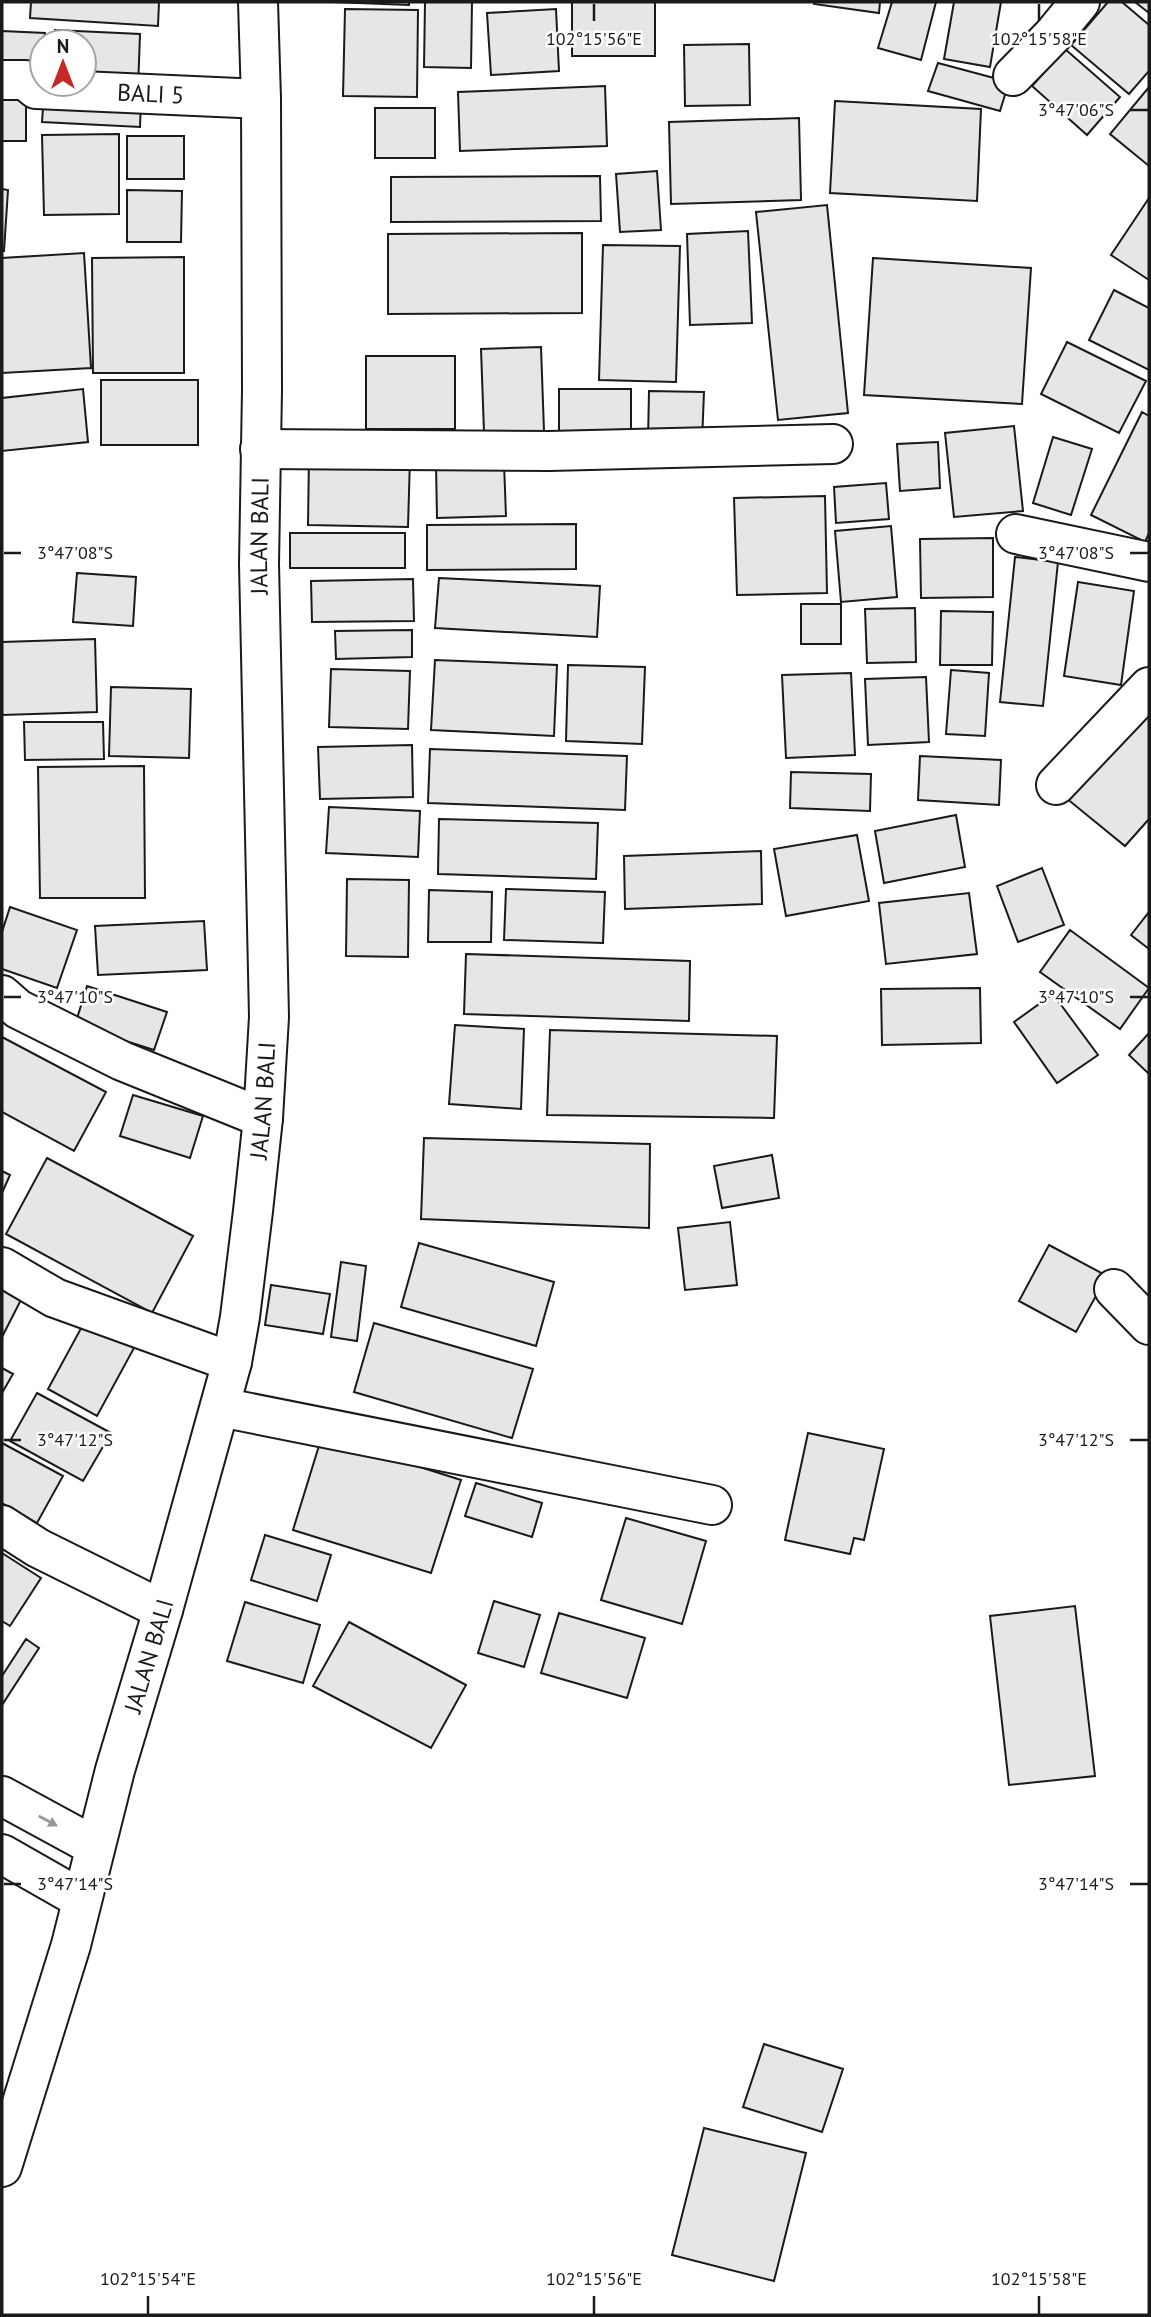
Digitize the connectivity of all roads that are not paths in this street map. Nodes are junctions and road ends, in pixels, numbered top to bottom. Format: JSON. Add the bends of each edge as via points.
{"nodes":[{"id":1,"x":258,"y":2,"type":"edge"},
{"id":2,"x":1080,"y":2,"type":"edge"},
{"id":3,"x":1013,"y":76,"type":"dead end"},
{"id":4,"x":2,"y":80,"type":"edge"},
{"id":5,"x":261,"y":99,"type":"junction"},
{"id":6,"x":833,"y":444,"type":"dead end"},
{"id":7,"x":260,"y":449,"type":"junction"},
{"id":8,"x":1016,"y":534,"type":"dead end"},
{"id":9,"x":1149,"y":562,"type":"edge"},
{"id":10,"x":1149,"y":687,"type":"edge"},
{"id":11,"x":1056,"y":785,"type":"dead end"},
{"id":12,"x":2,"y":995,"type":"edge"},
{"id":13,"x":263,"y":1118,"type":"junction"},
{"id":14,"x":2,"y":1267,"type":"edge"},
{"id":15,"x":1114,"y":1289,"type":"dead end"},
{"id":16,"x":1149,"y":1325,"type":"edge"},
{"id":17,"x":232,"y":1362,"type":"junction"},
{"id":18,"x":220,"y":1407,"type":"junction"},
{"id":19,"x":712,"y":1505,"type":"dead end"},
{"id":20,"x":2,"y":1525,"type":"edge"},
{"id":21,"x":163,"y":1610,"type":"junction"},
{"id":22,"x":2,"y":1796,"type":"edge"},
{"id":23,"x":94,"y":1846,"type":"junction"},
{"id":24,"x":2,"y":1854,"type":"edge"},
{"id":25,"x":81,"y":1899,"type":"junction"},
{"id":26,"x":2,"y":2167,"type":"edge"}],
"edges":[{"from":1,"to":5,"type":"street","name":"JALAN BALI"},
{"from":2,"to":3,"type":"street"},
{"from":4,"to":5,"type":"street","name":"BALI 5","via":[[25,80],[36,89]]},
{"from":5,"to":7,"type":"street","name":"JALAN BALI"},
{"from":6,"to":7,"type":"street","via":[[549,451]]},
{"from":7,"to":13,"type":"street","name":"JALAN BALI","via":[[269,1017]]},
{"from":8,"to":9,"type":"street"},
{"from":10,"to":11,"type":"street"},
{"from":12,"to":13,"type":"street","via":[[18,1009],[122,1061]]},
{"from":13,"to":17,"type":"street","name":"JALAN BALI"},
{"from":14,"to":17,"type":"street","via":[[55,1298]]},
{"from":15,"to":16,"type":"street"},
{"from":17,"to":18,"type":"street","name":"JALAN BALI"},
{"from":18,"to":19,"type":"street"},
{"from":18,"to":21,"type":"street","name":"JALAN BALI"},
{"from":20,"to":21,"type":"street","via":[[38,1548]]},
{"from":21,"to":23,"type":"street","name":"JALAN BALI"},
{"from":22,"to":23,"type":"street","one_way":true},
{"from":23,"to":25,"type":"street","name":"JALAN BALI"},
{"from":24,"to":25,"type":"street"},
{"from":25,"to":26,"type":"street","name":"JALAN BALI"}]}
